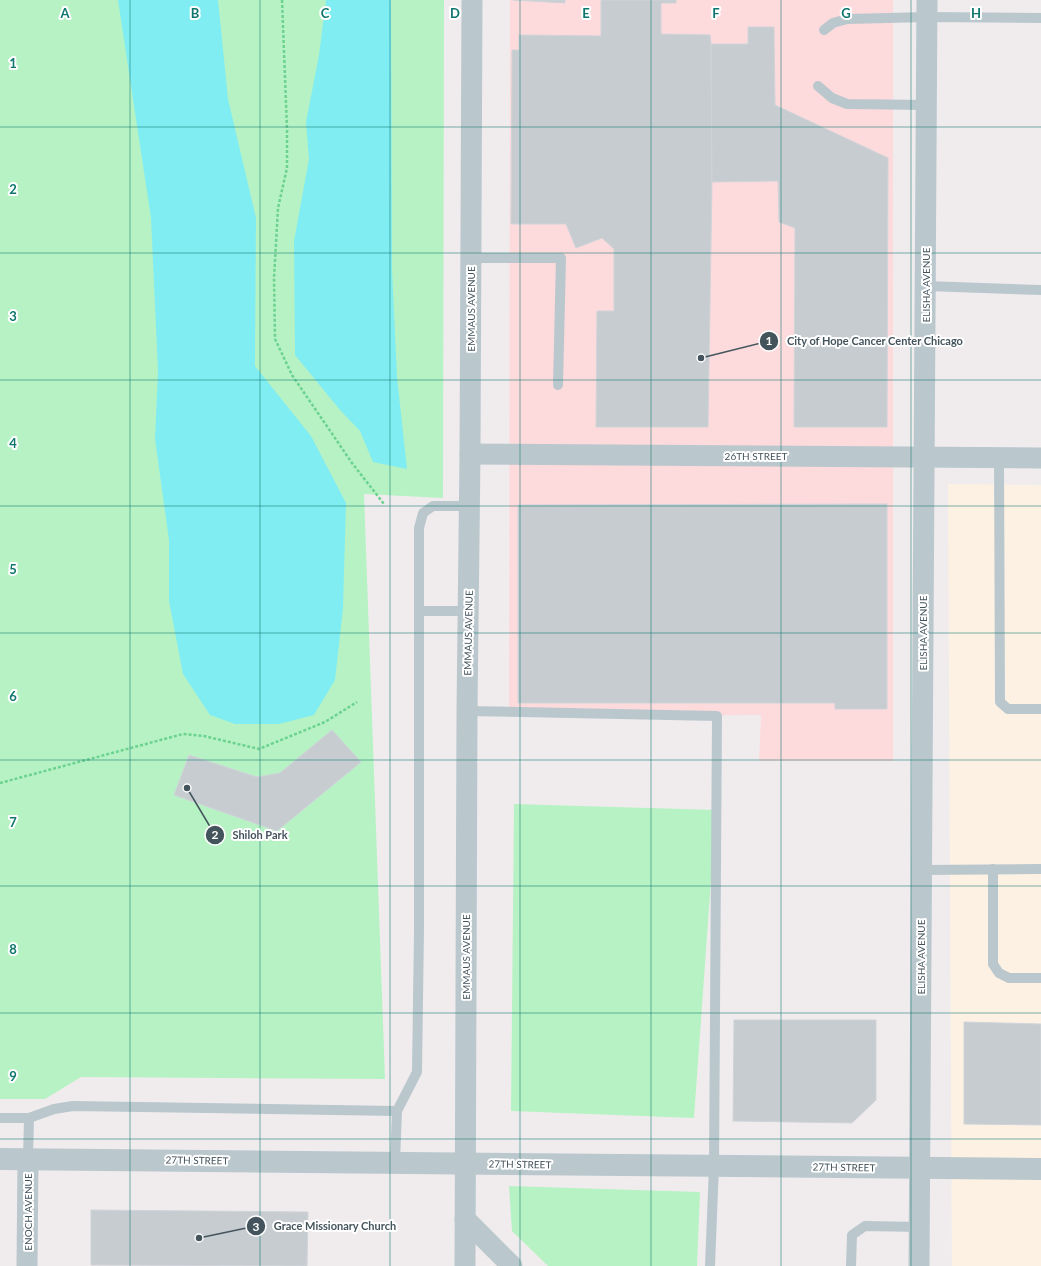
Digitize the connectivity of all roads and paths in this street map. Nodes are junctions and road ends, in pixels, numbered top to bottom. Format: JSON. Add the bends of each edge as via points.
{"nodes":[{"id":1,"x":282,"y":0,"type":"edge"},
{"id":2,"x":472,"y":0,"type":"edge"},
{"id":3,"x":927,"y":8,"type":"edge"},
{"id":4,"x":1041,"y":18,"type":"edge"},
{"id":5,"x":824,"y":30,"type":"dead end"},
{"id":6,"x":818,"y":86,"type":"dead end"},
{"id":7,"x":927,"y":105,"type":"junction"},
{"id":8,"x":471,"y":258,"type":"junction"},
{"id":9,"x":926,"y":286,"type":"junction"},
{"id":10,"x":1041,"y":290,"type":"edge"},
{"id":11,"x":558,"y":385,"type":"dead end"},
{"id":12,"x":470,"y":454,"type":"junction"},
{"id":13,"x":924,"y":457,"type":"junction"},
{"id":14,"x":1000,"y":458,"type":"junction"},
{"id":15,"x":1041,"y":458,"type":"edge"},
{"id":16,"x":384,"y":504,"type":"dead end"},
{"id":17,"x":469,"y":506,"type":"junction"},
{"id":18,"x":419,"y":611,"type":"junction"},
{"id":19,"x":468,"y":611,"type":"junction"},
{"id":20,"x":357,"y":702,"type":"dead end"},
{"id":21,"x":1041,"y":709,"type":"edge"},
{"id":22,"x":467,"y":711,"type":"junction"},
{"id":23,"x":0,"y":783,"type":"edge"},
{"id":24,"x":1041,"y":868,"type":"edge"},
{"id":25,"x":993,"y":869,"type":"junction"},
{"id":26,"x":922,"y":870,"type":"junction"},
{"id":27,"x":1041,"y":978,"type":"edge"},
{"id":28,"x":397,"y":1111,"type":"junction"},
{"id":29,"x":0,"y":1118,"type":"edge"},
{"id":30,"x":29,"y":1118,"type":"junction"},
{"id":31,"x":0,"y":1158,"type":"edge"},
{"id":32,"x":28,"y":1159,"type":"junction"},
{"id":33,"x":395,"y":1162,"type":"junction"},
{"id":34,"x":466,"y":1163,"type":"junction"},
{"id":35,"x":714,"y":1166,"type":"junction"},
{"id":36,"x":920,"y":1168,"type":"junction"},
{"id":37,"x":1041,"y":1169,"type":"edge"},
{"id":38,"x":465,"y":1219,"type":"junction"},
{"id":39,"x":920,"y":1227,"type":"junction"},
{"id":40,"x":27,"y":1266,"type":"edge"},
{"id":41,"x":465,"y":1266,"type":"edge"},
{"id":42,"x":512,"y":1266,"type":"edge"},
{"id":43,"x":710,"y":1266,"type":"edge"},
{"id":44,"x":851,"y":1266,"type":"edge"},
{"id":45,"x":919,"y":1266,"type":"edge"}],
"edges":[{"from":1,"to":16,"type":"path","via":[[287,168],[278,208],[274,278],[275,340],[292,375],[352,463]]},
{"from":2,"to":8,"type":"street","name":"EMMAUS AVENUE"},
{"from":3,"to":4,"type":"lane"},
{"from":3,"to":5,"type":"lane","via":[[847,19],[833,23]]},
{"from":3,"to":7,"type":"street","name":"ELISHA AVENUE"},
{"from":6,"to":7,"type":"lane","via":[[832,98],[847,104]]},
{"from":7,"to":9,"type":"street","name":"ELISHA AVENUE"},
{"from":8,"to":11,"type":"lane","via":[[561,258]]},
{"from":8,"to":12,"type":"street","name":"EMMAUS AVENUE"},
{"from":9,"to":10,"type":"lane"},
{"from":9,"to":13,"type":"street","name":"ELISHA AVENUE"},
{"from":12,"to":13,"type":"street","name":"26TH STREET"},
{"from":12,"to":17,"type":"street","name":"EMMAUS AVENUE"},
{"from":13,"to":14,"type":"street","name":"26TH STREET"},
{"from":13,"to":26,"type":"street","name":"ELISHA AVENUE"},
{"from":14,"to":15,"type":"street","name":"26TH STREET"},
{"from":14,"to":21,"type":"lane","via":[[1000,702],[1008,709]]},
{"from":17,"to":18,"type":"lane","via":[[433,506],[423,513],[419,528]]},
{"from":17,"to":19,"type":"street","name":"EMMAUS AVENUE"},
{"from":18,"to":19,"type":"lane"},
{"from":18,"to":28,"type":"lane","via":[[417,1072]]},
{"from":19,"to":22,"type":"street","name":"EMMAUS AVENUE"},
{"from":20,"to":23,"type":"path","via":[[325,722],[259,748],[183,734]]},
{"from":22,"to":34,"type":"street","name":"EMMAUS AVENUE"},
{"from":22,"to":35,"type":"lane","via":[[717,716]]},
{"from":24,"to":25,"type":"lane"},
{"from":25,"to":26,"type":"lane"},
{"from":25,"to":27,"type":"lane","via":[[993,964],[999,973],[1009,978]]},
{"from":26,"to":36,"type":"street","name":"ELISHA AVENUE"},
{"from":28,"to":30,"type":"lane","via":[[73,1106],[54,1109]]},
{"from":28,"to":33,"type":"lane"},
{"from":29,"to":30,"type":"lane"},
{"from":30,"to":32,"type":"lane"},
{"from":31,"to":32,"type":"street","name":"27TH STREET"},
{"from":32,"to":33,"type":"street","name":"27TH STREET"},
{"from":32,"to":40,"type":"street","name":"ENOCH AVENUE"},
{"from":33,"to":34,"type":"street","name":"27TH STREET"},
{"from":34,"to":35,"type":"street","name":"27TH STREET"},
{"from":34,"to":38,"type":"street","name":"EMMAUS AVENUE"},
{"from":35,"to":36,"type":"street","name":"27TH STREET"},
{"from":35,"to":43,"type":"lane"},
{"from":36,"to":37,"type":"street","name":"27TH STREET"},
{"from":36,"to":39,"type":"street","name":"ELISHA AVENUE"},
{"from":38,"to":41,"type":"street","name":"EMMAUS AVENUE"},
{"from":38,"to":42,"type":"street"},
{"from":39,"to":44,"type":"lane","via":[[865,1226],[852,1235]]},
{"from":39,"to":45,"type":"street","name":"ELISHA AVENUE"}]}
